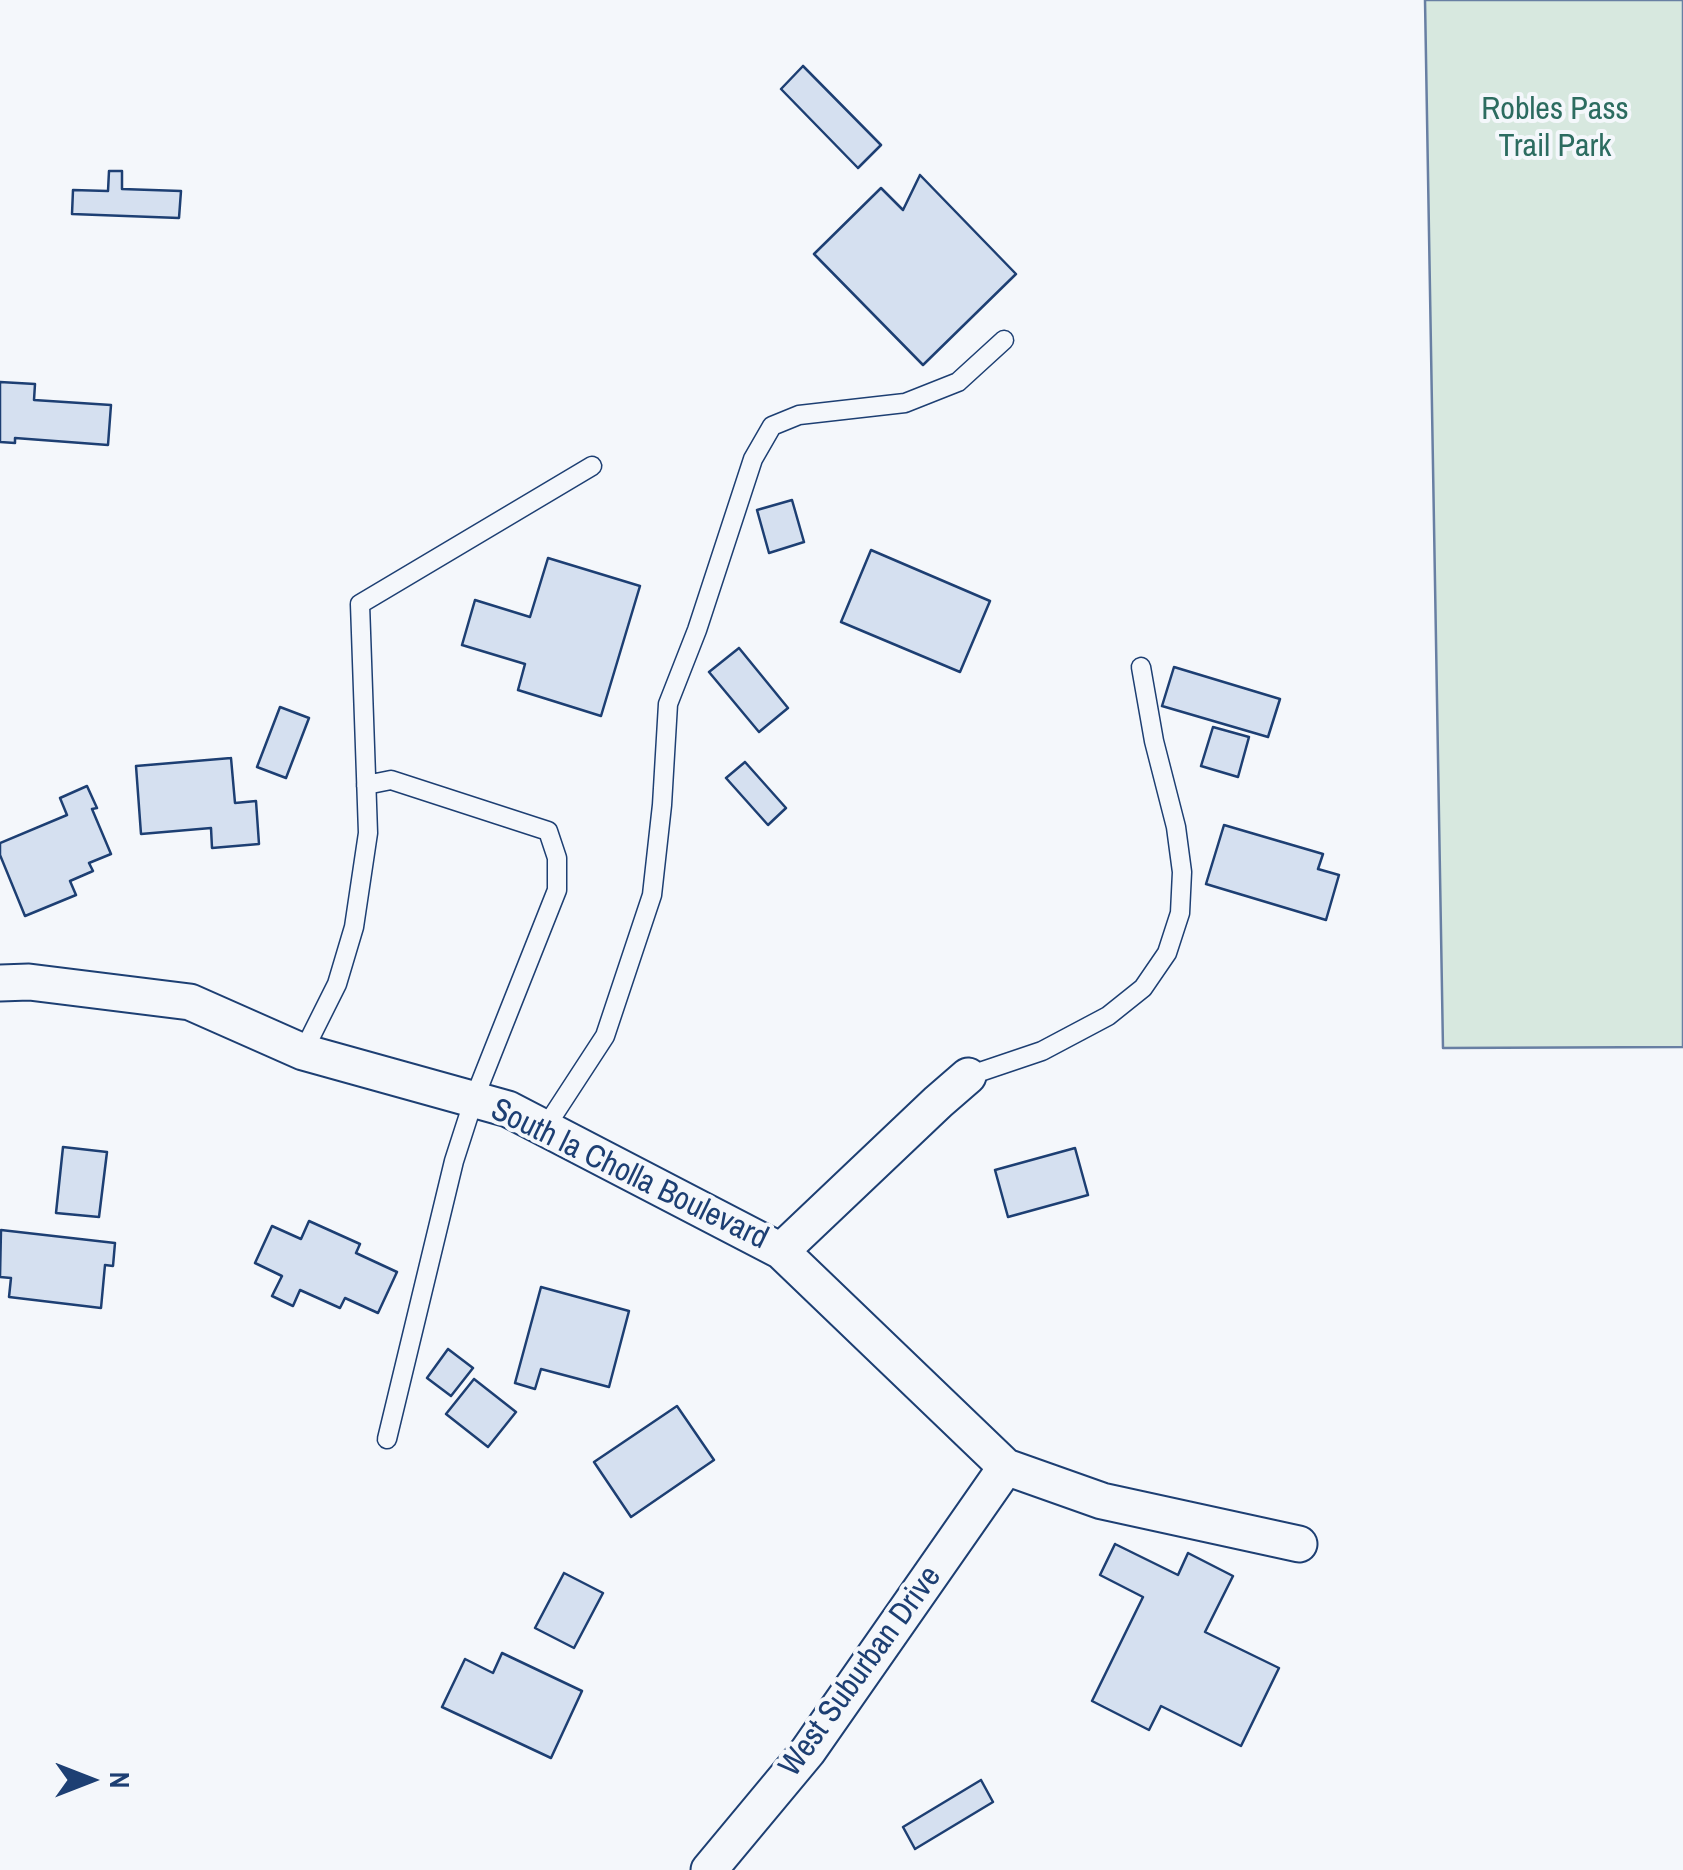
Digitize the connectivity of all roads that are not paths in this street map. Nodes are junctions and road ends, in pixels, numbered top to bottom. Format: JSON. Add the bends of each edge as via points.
{"nodes":[{"id":1,"x":1004,"y":340,"type":"dead end"},
{"id":2,"x":592,"y":466,"type":"dead end"},
{"id":3,"x":1140,"y":666,"type":"dead end"},
{"id":4,"x":366,"y":785,"type":"junction"},
{"id":5,"x":0,"y":982,"type":"edge"},
{"id":6,"x":303,"y":1052,"type":"junction"},
{"id":7,"x":968,"y":1076,"type":"joint"},
{"id":8,"x":474,"y":1099,"type":"junction"},
{"id":9,"x":545,"y":1128,"type":"junction"},
{"id":10,"x":781,"y":1250,"type":"junction"},
{"id":11,"x":387,"y":1440,"type":"dead end"},
{"id":12,"x":1006,"y":1468,"type":"junction"},
{"id":13,"x":1299,"y":1544,"type":"dead end"},
{"id":14,"x":708,"y":1870,"type":"edge"}],
"edges":[{"from":1,"to":9,"type":"lane","via":[[958,382],[906,403],[799,415],[772,426],[754,459],[668,704],[652,895],[605,1036]]},
{"from":2,"to":4,"type":"lane","via":[[360,604]]},
{"from":3,"to":7,"type":"lane","via":[[1182,872],[1180,913],[1167,953],[1142,988],[1108,1016],[1042,1051]]},
{"from":4,"to":6,"type":"lane","via":[[368,833],[354,928]]},
{"from":4,"to":8,"type":"lane","via":[[391,780],[548,831],[557,890]]},
{"from":5,"to":6,"type":"street","name":"South la Cholla Boulevard","via":[[190,1002]]},
{"from":6,"to":8,"type":"street","name":"South la Cholla Boulevard"},
{"from":7,"to":10,"type":"street"},
{"from":8,"to":9,"type":"street","name":"South la Cholla Boulevard"},
{"from":8,"to":11,"type":"lane"},
{"from":9,"to":10,"type":"street","name":"South la Cholla Boulevard"},
{"from":10,"to":12,"type":"street","name":"South la Cholla Boulevard"},
{"from":12,"to":13,"type":"street","name":"South la Cholla Boulevard","via":[[1102,1501]]},
{"from":12,"to":14,"type":"street","name":"West Suburban Drive","via":[[808,1751]]}]}
